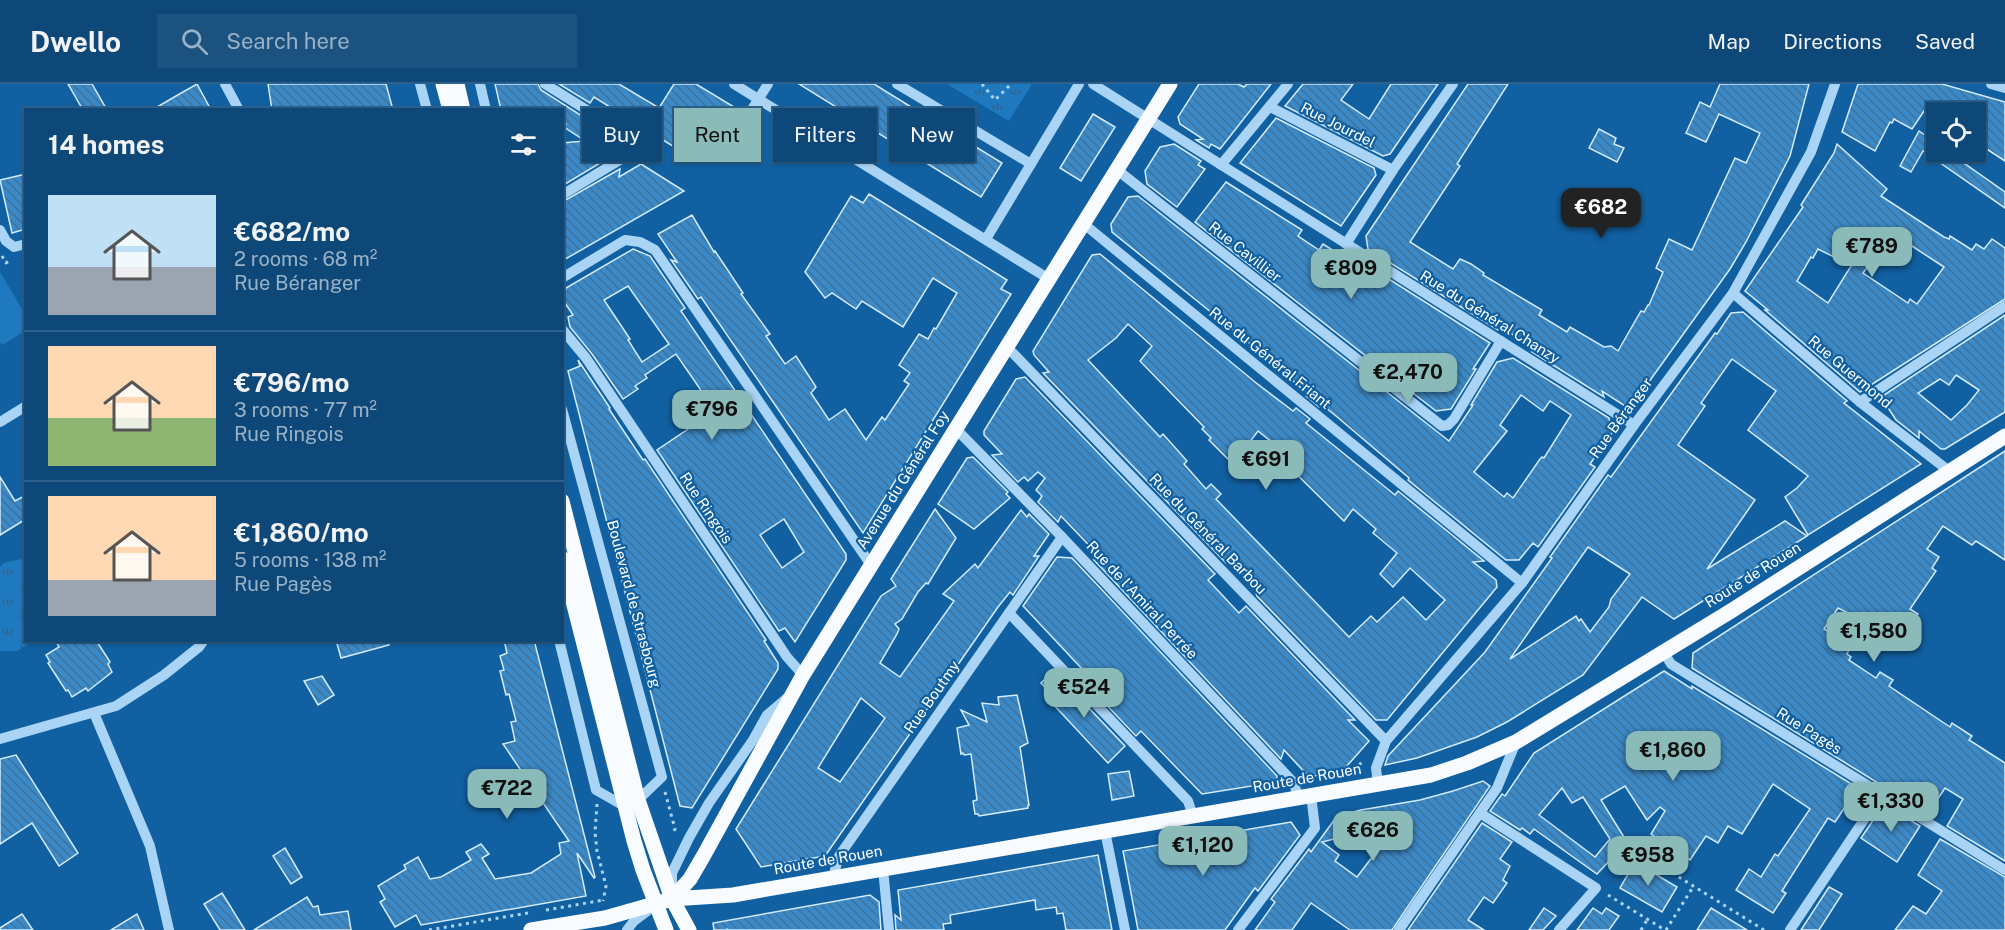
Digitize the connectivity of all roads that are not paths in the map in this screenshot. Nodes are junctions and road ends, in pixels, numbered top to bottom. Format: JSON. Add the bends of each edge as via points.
{"nodes":[{"id":1,"x":225,"y":84,"type":"edge"},
{"id":2,"x":420,"y":84,"type":"edge"},
{"id":3,"x":443,"y":84,"type":"edge"},
{"id":4,"x":457,"y":84,"type":"edge"},
{"id":5,"x":480,"y":84,"type":"edge"},
{"id":6,"x":545,"y":84,"type":"edge"},
{"id":7,"x":734,"y":84,"type":"edge"},
{"id":8,"x":768,"y":84,"type":"edge"},
{"id":9,"x":897,"y":84,"type":"edge"},
{"id":10,"x":1079,"y":84,"type":"edge"},
{"id":11,"x":1093,"y":84,"type":"edge"},
{"id":12,"x":1170,"y":84,"type":"edge"},
{"id":13,"x":1288,"y":84,"type":"edge"},
{"id":14,"x":1453,"y":84,"type":"edge"},
{"id":15,"x":1835,"y":84,"type":"edge"},
{"id":16,"x":1991,"y":84,"type":"edge"},
{"id":17,"x":2005,"y":88,"type":"edge"},
{"id":18,"x":759,"y":99,"type":"junction"},
{"id":19,"x":1270,"y":107,"type":"junction"},
{"id":20,"x":239,"y":108,"type":"edge"},
{"id":21,"x":426,"y":108,"type":"edge"},
{"id":22,"x":449,"y":108,"type":"edge"},
{"id":23,"x":463,"y":108,"type":"edge"},
{"id":24,"x":486,"y":108,"type":"edge"},
{"id":25,"x":753,"y":108,"type":"edge"},
{"id":26,"x":1148,"y":119,"type":"junction"},
{"id":27,"x":1031,"y":164,"type":"junction"},
{"id":28,"x":1221,"y":165,"type":"junction"},
{"id":29,"x":1116,"y":169,"type":"junction"},
{"id":30,"x":1393,"y":171,"type":"junction"},
{"id":31,"x":564,"y":194,"type":"edge"},
{"id":32,"x":1084,"y":224,"type":"junction"},
{"id":33,"x":0,"y":230,"type":"edge"},
{"id":34,"x":986,"y":239,"type":"junction"},
{"id":35,"x":24,"y":244,"type":"edge"},
{"id":36,"x":1346,"y":244,"type":"junction"},
{"id":37,"x":564,"y":277,"type":"edge"},
{"id":38,"x":1049,"y":279,"type":"junction"},
{"id":39,"x":1733,"y":293,"type":"junction"},
{"id":40,"x":2005,"y":306,"type":"edge"},
{"id":41,"x":564,"y":331,"type":"edge"},
{"id":42,"x":1501,"y":341,"type":"junction"},
{"id":43,"x":1008,"y":348,"type":"junction"},
{"id":44,"x":1860,"y":402,"type":"junction"},
{"id":45,"x":24,"y":407,"type":"edge"},
{"id":46,"x":564,"y":416,"type":"edge"},
{"id":47,"x":0,"y":422,"type":"edge"},
{"id":48,"x":1634,"y":425,"type":"junction"},
{"id":49,"x":956,"y":429,"type":"junction"},
{"id":50,"x":2005,"y":436,"type":"edge"},
{"id":51,"x":1949,"y":471,"type":"junction"},
{"id":52,"x":564,"y":510,"type":"edge"},
{"id":53,"x":1062,"y":537,"type":"junction"},
{"id":54,"x":564,"y":565,"type":"edge"},
{"id":55,"x":871,"y":566,"type":"junction"},
{"id":56,"x":1522,"y":584,"type":"junction"},
{"id":57,"x":1009,"y":612,"type":"junction"},
{"id":58,"x":203,"y":642,"type":"edge"},
{"id":59,"x":559,"y":642,"type":"edge"},
{"id":60,"x":1663,"y":651,"type":"junction"},
{"id":61,"x":803,"y":675,"type":"junction"},
{"id":62,"x":794,"y":692,"type":"junction"},
{"id":63,"x":94,"y":713,"type":"junction"},
{"id":64,"x":0,"y":739,"type":"edge"},
{"id":65,"x":1386,"y":741,"type":"junction"},
{"id":66,"x":1516,"y":742,"type":"junction"},
{"id":67,"x":1378,"y":784,"type":"junction"},
{"id":68,"x":1881,"y":793,"type":"junction"},
{"id":69,"x":1305,"y":796,"type":"junction"},
{"id":70,"x":631,"y":803,"type":"junction"},
{"id":71,"x":1480,"y":813,"type":"junction"},
{"id":72,"x":1193,"y":816,"type":"junction"},
{"id":73,"x":1105,"y":831,"type":"junction"},
{"id":74,"x":883,"y":869,"type":"junction"},
{"id":75,"x":2005,"y":870,"type":"edge"},
{"id":76,"x":833,"y":877,"type":"junction"},
{"id":77,"x":672,"y":899,"type":"junction"},
{"id":78,"x":656,"y":905,"type":"junction"},
{"id":79,"x":169,"y":930,"type":"edge"},
{"id":80,"x":531,"y":930,"type":"edge"},
{"id":81,"x":627,"y":930,"type":"edge"},
{"id":82,"x":666,"y":930,"type":"edge"},
{"id":83,"x":689,"y":930,"type":"edge"},
{"id":84,"x":889,"y":930,"type":"edge"},
{"id":85,"x":1125,"y":930,"type":"edge"},
{"id":86,"x":1238,"y":930,"type":"edge"},
{"id":87,"x":1399,"y":930,"type":"edge"},
{"id":88,"x":1559,"y":930,"type":"edge"},
{"id":89,"x":1790,"y":930,"type":"edge"}],
"edges":[{"from":1,"to":20,"type":"street"},
{"from":2,"to":21,"type":"street"},
{"from":3,"to":22,"type":"main road"},
{"from":4,"to":23,"type":"main road"},
{"from":5,"to":24,"type":"street"},
{"from":6,"to":31,"type":"street","via":[[627,135],[634,144],[633,153]]},
{"from":7,"to":18,"type":"street"},
{"from":8,"to":18,"type":"street"},
{"from":9,"to":27,"type":"street"},
{"from":10,"to":27,"type":"street"},
{"from":11,"to":26,"type":"street","name":"Rue du Général Chanzy"},
{"from":12,"to":26,"type":"main road","name":"Avenue du Général Foy"},
{"from":13,"to":19,"type":"street"},
{"from":14,"to":30,"type":"street"},
{"from":15,"to":39,"type":"street","name":"Rue Béranger","via":[[1811,152]]},
{"from":16,"to":17,"type":"street"},
{"from":18,"to":25,"type":"street"},
{"from":18,"to":34,"type":"street"},
{"from":19,"to":28,"type":"street"},
{"from":19,"to":30,"type":"street","name":"Rue Jourdel"},
{"from":26,"to":28,"type":"street","name":"Rue du Général Chanzy"},
{"from":26,"to":29,"type":"main road","name":"Avenue du Général Foy"},
{"from":27,"to":34,"type":"street"},
{"from":28,"to":36,"type":"street","name":"Rue du Général Chanzy"},
{"from":29,"to":32,"type":"main road","name":"Avenue du Général Foy"},
{"from":29,"to":42,"type":"street","name":"Rue Cavillier","via":[[1442,426],[1454,419]]},
{"from":30,"to":36,"type":"street"},
{"from":32,"to":38,"type":"main road","name":"Avenue du Général Foy"},
{"from":32,"to":56,"type":"street","name":"Rue du Général Friant"},
{"from":33,"to":35,"type":"street","via":[[14,247]]},
{"from":34,"to":38,"type":"street"},
{"from":36,"to":42,"type":"street","name":"Rue du Général Chanzy"},
{"from":37,"to":55,"type":"street","via":[[626,240],[655,250]]},
{"from":38,"to":43,"type":"main road","name":"Avenue du Général Foy"},
{"from":39,"to":44,"type":"street","name":"Rue Guermond"},
{"from":39,"to":48,"type":"street","name":"Rue Béranger"},
{"from":40,"to":44,"type":"street"},
{"from":41,"to":61,"type":"street","name":"Rue Ringois"},
{"from":42,"to":48,"type":"street","name":"Rue du Général Chanzy"},
{"from":43,"to":49,"type":"main road","name":"Avenue du Général Foy"},
{"from":43,"to":65,"type":"street","name":"Rue du Général Barbou"},
{"from":44,"to":51,"type":"street","name":"Rue Guermond"},
{"from":45,"to":47,"type":"street"},
{"from":46,"to":70,"type":"street","name":"Boulevard de Strasbourg","via":[[662,777]]},
{"from":48,"to":56,"type":"street","name":"Rue Béranger"},
{"from":49,"to":53,"type":"street","name":"Rue de l'Amiral Perrée"},
{"from":49,"to":55,"type":"main road","name":"Avenue du Général Foy"},
{"from":50,"to":51,"type":"main road","name":"Route de Rouen"},
{"from":51,"to":60,"type":"main road","name":"Route de Rouen"},
{"from":52,"to":70,"type":"main road"},
{"from":53,"to":57,"type":"street","name":"Rue Boutmy"},
{"from":53,"to":69,"type":"street","name":"Rue de l'Amiral Perrée"},
{"from":54,"to":70,"type":"main road"},
{"from":55,"to":61,"type":"main road","name":"Avenue du Général Foy"},
{"from":56,"to":65,"type":"street","name":"Rue Béranger"},
{"from":57,"to":72,"type":"street","via":[[1188,801]]},
{"from":57,"to":76,"type":"street","name":"Rue Boutmy","via":[[839,856]]},
{"from":58,"to":63,"type":"street","via":[[164,675],[116,706]]},
{"from":59,"to":70,"type":"street","via":[[596,790]]},
{"from":60,"to":66,"type":"main road","name":"Route de Rouen"},
{"from":60,"to":68,"type":"street","name":"Rue Pagès","via":[[1671,664]]},
{"from":61,"to":62,"type":"main road","name":"Avenue du Général Foy"},
{"from":62,"to":77,"type":"main road","name":"Avenue du Général Foy","via":[[690,879]]},
{"from":62,"to":77,"type":"street","via":[[766,715],[709,804],[672,873]]},
{"from":63,"to":64,"type":"street"},
{"from":63,"to":79,"type":"street","via":[[150,846]]},
{"from":65,"to":67,"type":"street","via":[[1376,768]]},
{"from":66,"to":67,"type":"main road","name":"Route de Rouen","via":[[1431,775]]},
{"from":66,"to":71,"type":"street","via":[[1497,788]]},
{"from":67,"to":69,"type":"main road","name":"Route de Rouen"},
{"from":68,"to":75,"type":"street","name":"Rue Pagès"},
{"from":68,"to":89,"type":"street"},
{"from":69,"to":72,"type":"main road","name":"Route de Rouen"},
{"from":69,"to":86,"type":"street","via":[[1315,828]]},
{"from":70,"to":77,"type":"main road"},
{"from":70,"to":78,"type":"main road","via":[[643,870]]},
{"from":71,"to":87,"type":"street"},
{"from":71,"to":88,"type":"street","via":[[1596,888]]},
{"from":72,"to":73,"type":"main road","name":"Route de Rouen"},
{"from":73,"to":74,"type":"main road","name":"Route de Rouen"},
{"from":73,"to":85,"type":"street"},
{"from":74,"to":76,"type":"main road","name":"Route de Rouen"},
{"from":74,"to":84,"type":"street"},
{"from":76,"to":77,"type":"main road","name":"Route de Rouen","via":[[734,895]]},
{"from":77,"to":78,"type":"main road","name":"Route de Rouen"},
{"from":77,"to":83,"type":"main road"},
{"from":78,"to":80,"type":"main road","name":"Route de Rouen"},
{"from":78,"to":81,"type":"street"},
{"from":78,"to":82,"type":"main road"}]}
